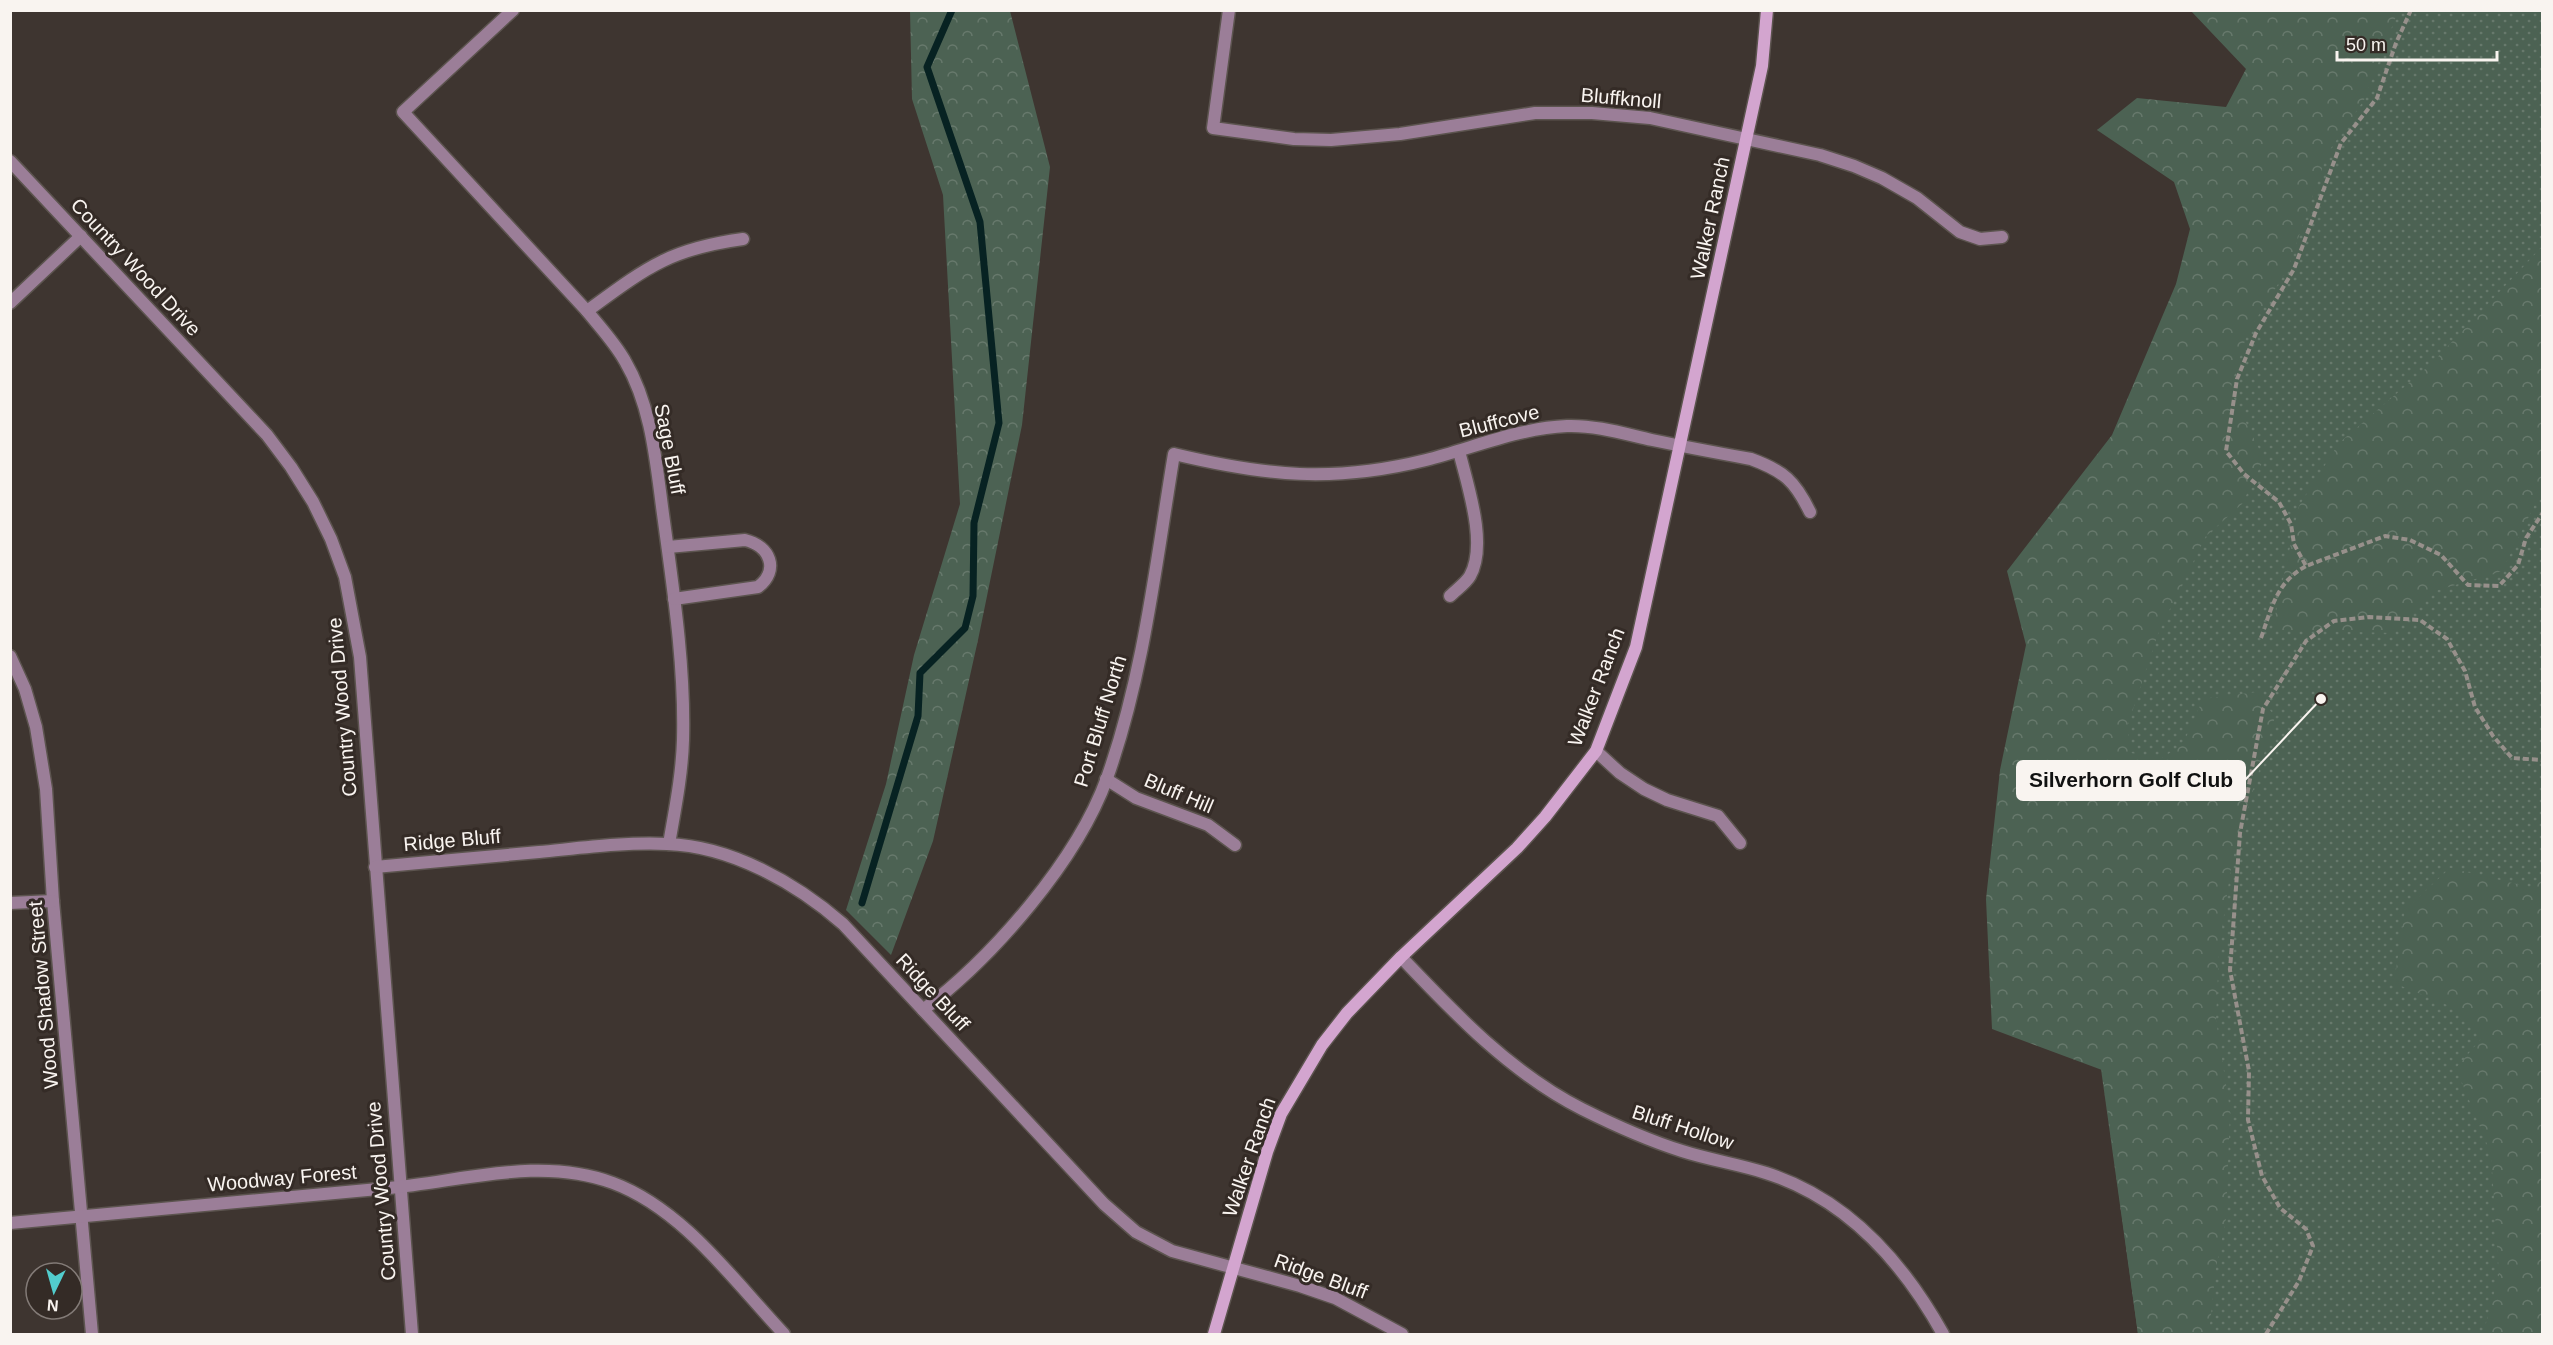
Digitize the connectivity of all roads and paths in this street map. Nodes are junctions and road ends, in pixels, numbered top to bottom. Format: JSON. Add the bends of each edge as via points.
{"nodes":[{"id":1,"x":513,"y":10,"type":"edge"},
{"id":2,"x":1229,"y":10,"type":"edge"},
{"id":3,"x":1767,"y":10,"type":"edge"},
{"id":4,"x":2411,"y":10,"type":"edge"},
{"id":5,"x":1747,"y":138,"type":"junction"},
{"id":6,"x":10,"y":161,"type":"edge"},
{"id":7,"x":81,"y":236,"type":"junction"},
{"id":8,"x":2001,"y":237,"type":"dead end"},
{"id":9,"x":743,"y":239,"type":"dead end"},
{"id":10,"x":10,"y":303,"type":"edge"},
{"id":11,"x":587,"y":311,"type":"junction"},
{"id":12,"x":1680,"y":446,"type":"junction"},
{"id":13,"x":1459,"y":451,"type":"junction"},
{"id":14,"x":1174,"y":454,"type":"joint"},
{"id":15,"x":1810,"y":512,"type":"dead end"},
{"id":16,"x":2542,"y":514,"type":"edge"},
{"id":17,"x":668,"y":547,"type":"junction"},
{"id":18,"x":2306,"y":566,"type":"junction"},
{"id":19,"x":1450,"y":596,"type":"dead end"},
{"id":20,"x":674,"y":599,"type":"junction"},
{"id":21,"x":2261,"y":638,"type":"dead end"},
{"id":22,"x":10,"y":656,"type":"edge"},
{"id":23,"x":1596,"y":751,"type":"junction"},
{"id":24,"x":2542,"y":760,"type":"edge"},
{"id":25,"x":1107,"y":779,"type":"junction"},
{"id":26,"x":669,"y":843,"type":"junction"},
{"id":27,"x":1740,"y":843,"type":"dead end"},
{"id":28,"x":1235,"y":845,"type":"dead end"},
{"id":29,"x":375,"y":867,"type":"junction"},
{"id":30,"x":53,"y":901,"type":"junction"},
{"id":31,"x":10,"y":903,"type":"edge"},
{"id":32,"x":1401,"y":957,"type":"junction"},
{"id":33,"x":923,"y":1010,"type":"junction"},
{"id":34,"x":401,"y":1186,"type":"junction"},
{"id":35,"x":84,"y":1217,"type":"junction"},
{"id":36,"x":10,"y":1223,"type":"edge"},
{"id":37,"x":1233,"y":1267,"type":"junction"},
{"id":38,"x":92,"y":1335,"type":"edge"},
{"id":39,"x":412,"y":1335,"type":"edge"},
{"id":40,"x":784,"y":1335,"type":"edge"},
{"id":41,"x":1214,"y":1335,"type":"edge"},
{"id":42,"x":1402,"y":1335,"type":"edge"},
{"id":43,"x":1943,"y":1335,"type":"edge"},
{"id":44,"x":2266,"y":1335,"type":"edge"}],
"edges":[{"from":1,"to":11,"type":"street","name":"Sage Bluff","via":[[403,112]]},
{"from":2,"to":5,"type":"street","name":"Bluffknoll","via":[[1214,128],[1331,140],[1400,134],[1535,113],[1592,113],[1650,118]]},
{"from":3,"to":5,"type":"street","name":"Walker Ranch","via":[[1762,66]]},
{"from":4,"to":18,"type":"path","via":[[2377,98],[2341,143],[2294,269],[2256,333],[2237,379],[2226,451],[2244,474],[2279,502]]},
{"from":5,"to":8,"type":"street","name":"Bluffknoll","via":[[1854,166],[1917,198],[1960,232],[1980,239]]},
{"from":5,"to":12,"type":"street","name":"Walker Ranch"},
{"from":6,"to":7,"type":"street","name":"Country Wood Drive"},
{"from":7,"to":10,"type":"street"},
{"from":7,"to":29,"type":"street","name":"Country Wood Drive","via":[[267,435],[302,484],[331,539],[345,577],[357,637]]},
{"from":9,"to":11,"type":"street","via":[[708,243],[665,258]]},
{"from":11,"to":17,"type":"street","name":"Sage Bluff","via":[[626,362],[649,420]]},
{"from":12,"to":13,"type":"street","name":"Bluffcove","via":[[1569,426],[1519,433]]},
{"from":12,"to":15,"type":"street","name":"Bluffcove","via":[[1751,459],[1772,467],[1792,480]]},
{"from":12,"to":23,"type":"street","name":"Walker Ranch","via":[[1636,647]]},
{"from":13,"to":14,"type":"street","name":"Bluffcove","via":[[1379,470],[1332,474],[1238,469]]},
{"from":13,"to":19,"type":"street","via":[[1475,519],[1477,547],[1470,576]]},
{"from":14,"to":25,"type":"street","name":"Port Bluff North","via":[[1140,659]]},
{"from":16,"to":18,"type":"path","via":[[2526,538],[2518,565],[2499,586],[2468,585],[2440,555],[2410,540],[2385,536]]},
{"from":17,"to":20,"type":"street","name":"Sage Bluff"},
{"from":17,"to":20,"type":"street","via":[[745,540],[765,548],[769,559],[769,572],[758,587]]},
{"from":18,"to":21,"type":"path","via":[[2290,575],[2280,588]]},
{"from":20,"to":26,"type":"street","name":"Sage Bluff","via":[[683,740],[680,787]]},
{"from":22,"to":30,"type":"street","name":"Wood Shadow Street","via":[[36,727],[46,789]]},
{"from":23,"to":27,"type":"street","via":[[1644,789],[1718,816]]},
{"from":23,"to":32,"type":"street","name":"Walker Ranch","via":[[1517,848]]},
{"from":24,"to":44,"type":"path","via":[[2512,758],[2475,707],[2465,671],[2447,639],[2420,620],[2369,616],[2334,621],[2306,641],[2262,709],[2240,833],[2230,970],[2249,1071],[2248,1120],[2262,1176],[2280,1208],[2306,1229],[2313,1246],[2299,1281]]},
{"from":25,"to":28,"type":"street","name":"Bluff Hill","via":[[1136,798],[1208,825]]},
{"from":25,"to":33,"type":"street","name":"Port Bluff North","via":[[1057,869],[1005,934],[946,993]]},
{"from":26,"to":29,"type":"street","name":"Ridge Bluff"},
{"from":26,"to":33,"type":"street","name":"Ridge Bluff","via":[[741,861],[800,890],[843,924]]},
{"from":29,"to":34,"type":"street","name":"Country Wood Drive"},
{"from":30,"to":31,"type":"street"},
{"from":30,"to":35,"type":"street","name":"Wood Shadow Street"},
{"from":32,"to":37,"type":"street","name":"Walker Ranch","via":[[1322,1045],[1281,1114]]},
{"from":32,"to":43,"type":"street","name":"Bluff Hollow","via":[[1487,1043],[1531,1078],[1579,1107],[1630,1132],[1683,1151],[1767,1173],[1849,1217],[1894,1259]]},
{"from":33,"to":37,"type":"street","name":"Ridge Bluff","via":[[1104,1204],[1136,1232],[1181,1255]]},
{"from":34,"to":35,"type":"street","name":"Woodway Forest"},
{"from":34,"to":39,"type":"street","name":"Country Wood Drive"},
{"from":34,"to":40,"type":"street","name":"Woodway Forest","via":[[526,1170],[571,1172],[613,1183],[670,1215]]},
{"from":35,"to":36,"type":"street","name":"Woodway Forest"},
{"from":35,"to":38,"type":"street","name":"Wood Shadow Street"},
{"from":37,"to":41,"type":"street","name":"Walker Ranch"},
{"from":37,"to":42,"type":"street","name":"Ridge Bluff","via":[[1335,1298]]}]}
